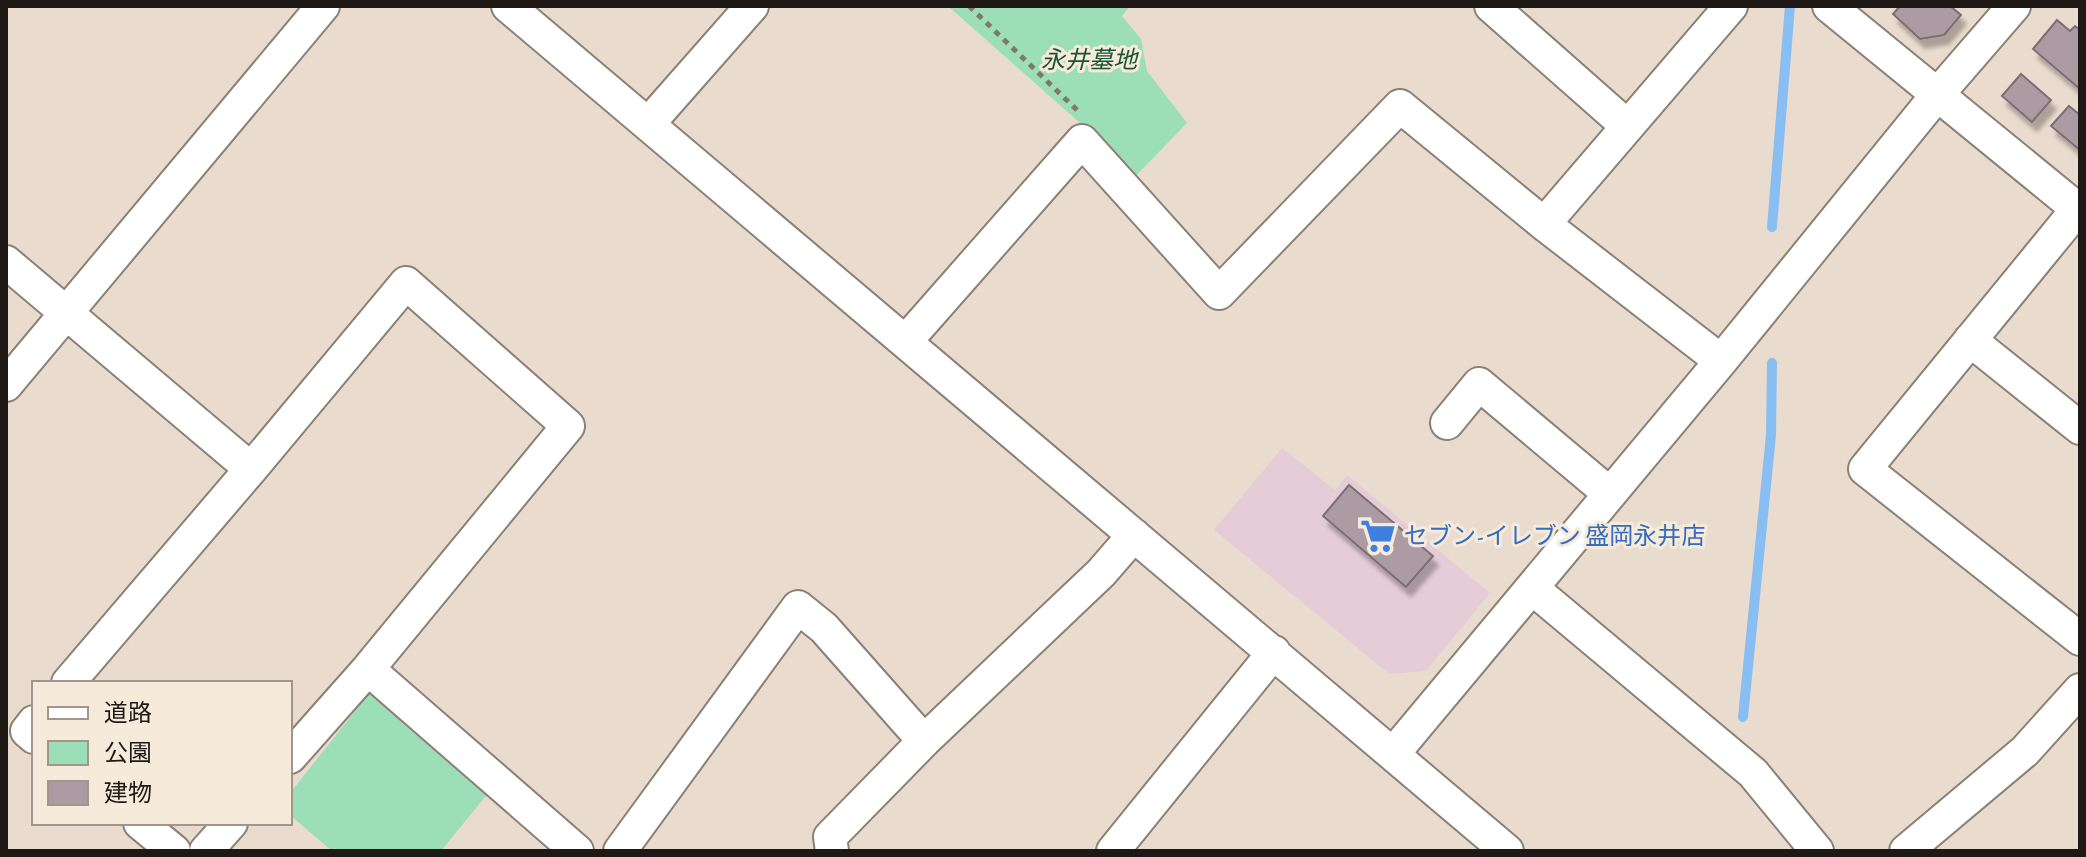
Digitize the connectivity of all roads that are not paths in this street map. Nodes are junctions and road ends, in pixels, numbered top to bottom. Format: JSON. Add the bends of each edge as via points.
{"nodes":[{"id":1,"x":323,"y":6,"type":"edge"},
{"id":2,"x":508,"y":6,"type":"edge"},
{"id":3,"x":752,"y":6,"type":"edge"},
{"id":4,"x":1491,"y":6,"type":"edge"},
{"id":5,"x":1731,"y":6,"type":"edge"},
{"id":6,"x":1829,"y":6,"type":"edge"},
{"id":7,"x":2014,"y":6,"type":"edge"},
{"id":8,"x":1937,"y":95,"type":"junction"},
{"id":9,"x":649,"y":123,"type":"junction"},
{"id":10,"x":1627,"y":126,"type":"junction"},
{"id":11,"x":2079,"y":208,"type":"edge"},
{"id":12,"x":1544,"y":224,"type":"junction"},
{"id":13,"x":6,"y":262,"type":"edge"},
{"id":14,"x":67,"y":314,"type":"junction"},
{"id":15,"x":1970,"y":340,"type":"junction"},
{"id":16,"x":906,"y":341,"type":"junction"},
{"id":17,"x":1721,"y":361,"type":"junction"},
{"id":18,"x":6,"y":385,"type":"edge"},
{"id":19,"x":1447,"y":423,"type":"dead end"},
{"id":20,"x":2080,"y":428,"type":"edge"},
{"id":21,"x":251,"y":469,"type":"junction"},
{"id":22,"x":1610,"y":494,"type":"junction"},
{"id":23,"x":1134,"y":535,"type":"junction"},
{"id":24,"x":1532,"y":588,"type":"junction"},
{"id":25,"x":2080,"y":639,"type":"edge"},
{"id":26,"x":1274,"y":652,"type":"junction"},
{"id":27,"x":368,"y":669,"type":"junction"},
{"id":28,"x":70,"y":681,"type":"edge"},
{"id":29,"x":2080,"y":690,"type":"edge"},
{"id":30,"x":924,"y":741,"type":"junction"},
{"id":31,"x":1393,"y":754,"type":"junction"},
{"id":32,"x":292,"y":755,"type":"edge"},
{"id":33,"x":142,"y":825,"type":"edge"},
{"id":34,"x":229,"y":825,"type":"edge"},
{"id":35,"x":174,"y":851,"type":"edge"},
{"id":36,"x":206,"y":851,"type":"edge"},
{"id":37,"x":577,"y":851,"type":"edge"},
{"id":38,"x":620,"y":851,"type":"edge"},
{"id":39,"x":832,"y":851,"type":"edge"},
{"id":40,"x":1113,"y":851,"type":"edge"},
{"id":41,"x":1507,"y":851,"type":"edge"},
{"id":42,"x":1817,"y":851,"type":"edge"},
{"id":43,"x":1906,"y":851,"type":"edge"}],
"edges":[{"from":1,"to":14,"type":"street"},
{"from":2,"to":9,"type":"street"},
{"from":3,"to":9,"type":"street"},
{"from":4,"to":10,"type":"street"},
{"from":5,"to":10,"type":"street"},
{"from":6,"to":8,"type":"street"},
{"from":7,"to":8,"type":"street"},
{"from":8,"to":11,"type":"street"},
{"from":8,"to":17,"type":"street"},
{"from":9,"to":16,"type":"street"},
{"from":10,"to":12,"type":"street"},
{"from":11,"to":15,"type":"street"},
{"from":12,"to":16,"type":"street","via":[[1400,106],[1219,293],[1082,141]]},
{"from":12,"to":17,"type":"street"},
{"from":13,"to":14,"type":"street"},
{"from":14,"to":18,"type":"street"},
{"from":14,"to":21,"type":"street"},
{"from":15,"to":20,"type":"street"},
{"from":15,"to":25,"type":"street","via":[[1865,469]]},
{"from":16,"to":23,"type":"street"},
{"from":17,"to":22,"type":"street"},
{"from":19,"to":22,"type":"street","via":[[1479,384]]},
{"from":21,"to":27,"type":"street","via":[[406,283],[568,426]]},
{"from":21,"to":28,"type":"street"},
{"from":22,"to":24,"type":"street"},
{"from":23,"to":26,"type":"street"},
{"from":23,"to":30,"type":"street","via":[[1101,573]]},
{"from":24,"to":31,"type":"street"},
{"from":24,"to":42,"type":"street","via":[[1753,773]]},
{"from":26,"to":31,"type":"street"},
{"from":26,"to":40,"type":"street"},
{"from":27,"to":32,"type":"street"},
{"from":27,"to":37,"type":"street"},
{"from":29,"to":43,"type":"street","via":[[2025,751]]},
{"from":30,"to":38,"type":"street","via":[[824,628],[798,607]]},
{"from":30,"to":39,"type":"street","via":[[830,837]]},
{"from":31,"to":41,"type":"street"},
{"from":33,"to":35,"type":"street"},
{"from":34,"to":36,"type":"street"}]}
